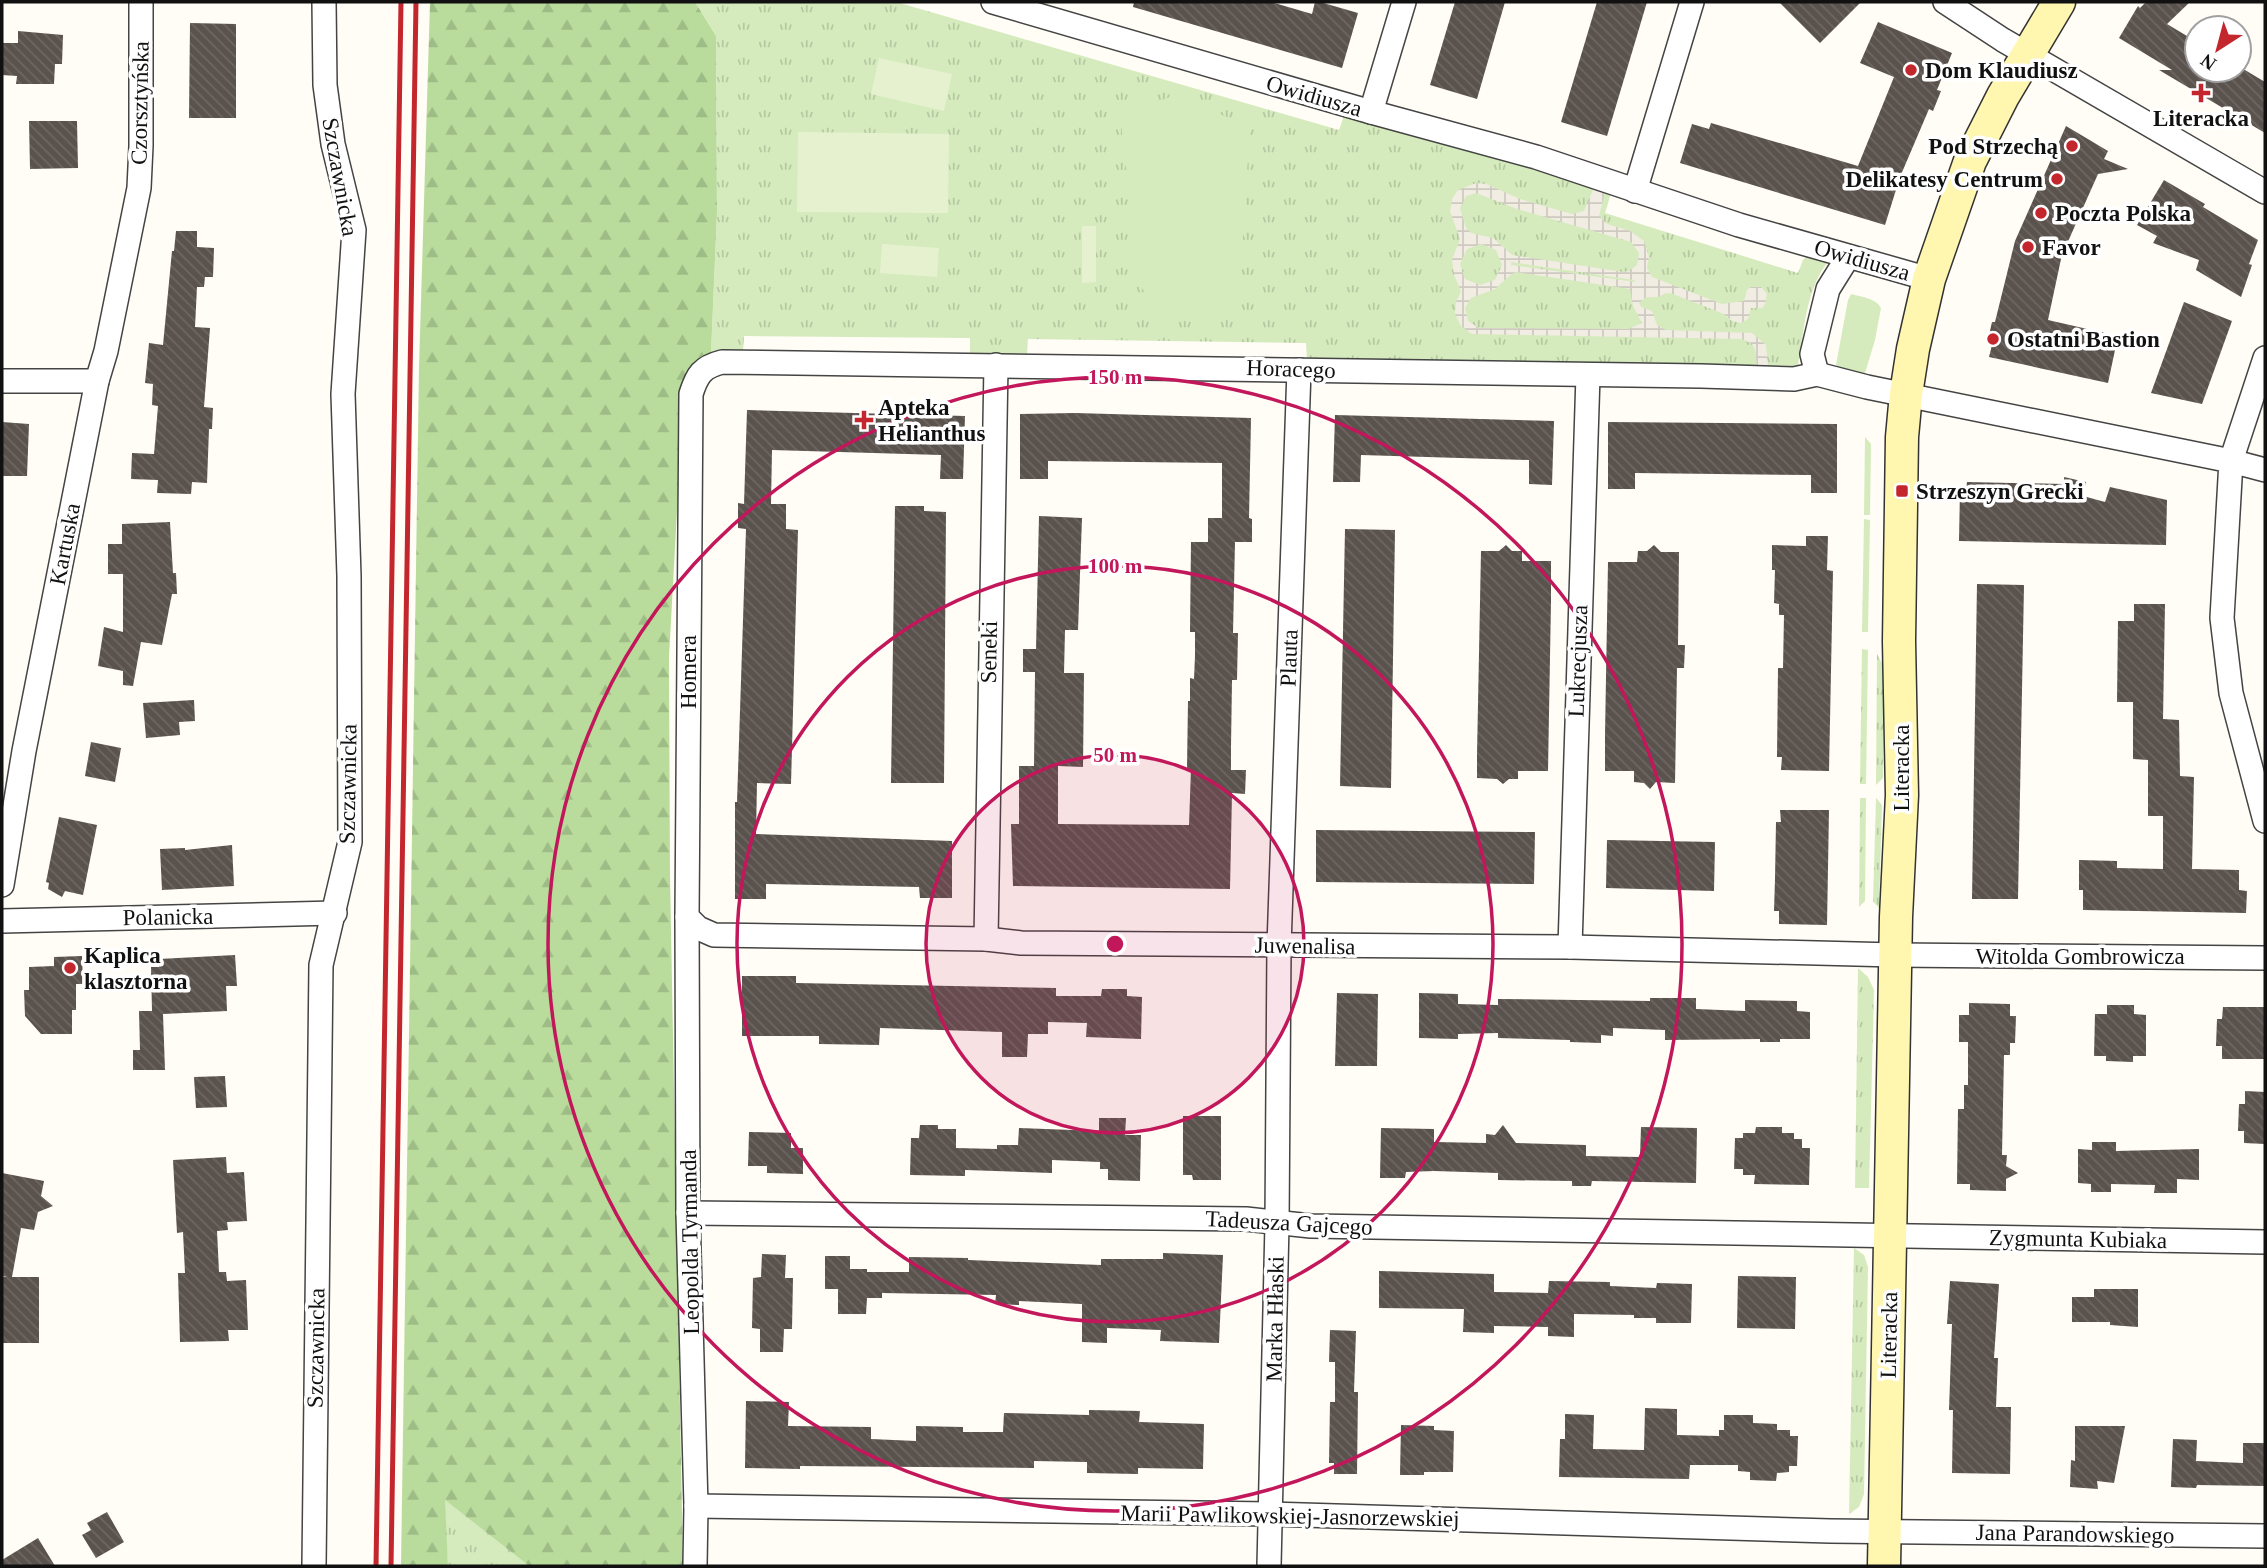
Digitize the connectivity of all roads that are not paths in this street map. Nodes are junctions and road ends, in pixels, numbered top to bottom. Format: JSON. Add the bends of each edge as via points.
{"nodes":[{"id":1,"x":141,"y":2,"type":"edge"},
{"id":2,"x":324,"y":2,"type":"edge"},
{"id":3,"x":993,"y":2,"type":"edge"},
{"id":4,"x":1404,"y":2,"type":"edge"},
{"id":5,"x":1692,"y":2,"type":"edge"},
{"id":6,"x":1945,"y":2,"type":"edge"},
{"id":7,"x":2059,"y":2,"type":"edge"},
{"id":8,"x":2027,"y":53,"type":"junction"},
{"id":9,"x":1371,"y":112,"type":"junction"},
{"id":10,"x":1635,"y":191,"type":"junction"},
{"id":11,"x":2265,"y":192,"type":"edge"},
{"id":12,"x":136,"y":204,"type":"joint"},
{"id":13,"x":1848,"y":257,"type":"junction"},
{"id":14,"x":1929,"y":279,"type":"junction"},
{"id":15,"x":2265,"y":358,"type":"edge"},
{"id":16,"x":996,"y":365,"type":"junction"},
{"id":17,"x":1299,"y":370,"type":"junction"},
{"id":18,"x":1817,"y":374,"type":"junction"},
{"id":19,"x":1588,"y":375,"type":"junction"},
{"id":20,"x":2,"y":381,"type":"edge"},
{"id":21,"x":97,"y":381,"type":"junction"},
{"id":22,"x":691,"y":394,"type":"joint"},
{"id":23,"x":1906,"y":394,"type":"junction"},
{"id":24,"x":2231,"y":461,"type":"junction"},
{"id":25,"x":2265,"y":470,"type":"edge"},
{"id":26,"x":2258,"y":758,"type":"edge"},
{"id":27,"x":2265,"y":821,"type":"edge"},
{"id":28,"x":2,"y":886,"type":"edge"},
{"id":29,"x":335,"y":913,"type":"junction"},
{"id":30,"x":687,"y":917,"type":"junction"},
{"id":31,"x":2,"y":921,"type":"edge"},
{"id":32,"x":986,"y":939,"type":"junction"},
{"id":33,"x":1279,"y":946,"type":"junction"},
{"id":34,"x":1570,"y":947,"type":"junction"},
{"id":35,"x":1895,"y":955,"type":"junction"},
{"id":36,"x":2265,"y":958,"type":"edge"},
{"id":37,"x":688,"y":1213,"type":"junction"},
{"id":38,"x":1277,"y":1224,"type":"junction"},
{"id":39,"x":1890,"y":1234,"type":"junction"},
{"id":40,"x":2265,"y":1242,"type":"edge"},
{"id":41,"x":696,"y":1506,"type":"junction"},
{"id":42,"x":1270,"y":1514,"type":"junction"},
{"id":43,"x":1885,"y":1532,"type":"junction"},
{"id":44,"x":2265,"y":1536,"type":"edge"},
{"id":45,"x":314,"y":1566,"type":"edge"},
{"id":46,"x":695,"y":1566,"type":"edge"},
{"id":47,"x":1269,"y":1566,"type":"edge"},
{"id":48,"x":1885,"y":1566,"type":"edge"}],
"edges":[{"from":1,"to":12,"type":"street","name":"Czorsztyńska","via":[[141,146]]},
{"from":2,"to":29,"type":"street","name":"Szczawnicka","via":[[325,85],[333,144],[354,230],[343,394],[350,842]]},
{"from":3,"to":9,"type":"street","name":"Owidiusza"},
{"from":4,"to":9,"type":"street"},
{"from":5,"to":10,"type":"street"},
{"from":6,"to":8,"type":"street"},
{"from":7,"to":8,"type":"street","name":"Literacka"},
{"from":8,"to":11,"type":"street"},
{"from":8,"to":14,"type":"street","name":"Literacka","via":[[1970,161]]},
{"from":9,"to":10,"type":"street","name":"Owidiusza","via":[[1536,157]]},
{"from":10,"to":13,"type":"street","name":"Owidiusza"},
{"from":12,"to":21,"type":"street","name":"Kartuska"},
{"from":13,"to":14,"type":"street","name":"Owidiusza"},
{"from":13,"to":18,"type":"street","via":[[1828,289],[1812,355]]},
{"from":14,"to":23,"type":"street","name":"Literacka"},
{"from":15,"to":24,"type":"street"},
{"from":16,"to":17,"type":"street","name":"Horacego"},
{"from":16,"to":22,"type":"street","name":"Horacego","via":[[722,362],[697,376]]},
{"from":16,"to":32,"type":"street","name":"Seneki"},
{"from":17,"to":19,"type":"street","name":"Horacego"},
{"from":17,"to":33,"type":"street","name":"Plauta"},
{"from":18,"to":19,"type":"street","name":"Horacego","via":[[1794,379]]},
{"from":18,"to":23,"type":"street","name":"Horacego"},
{"from":19,"to":34,"type":"street","name":"Lukrecjusza"},
{"from":20,"to":21,"type":"street"},
{"from":21,"to":28,"type":"street","name":"Kartuska"},
{"from":22,"to":30,"type":"street","name":"Homera"},
{"from":23,"to":24,"type":"street"},
{"from":23,"to":35,"type":"street","name":"Literacka","via":[[1899,641],[1902,794]]},
{"from":24,"to":25,"type":"street"},
{"from":24,"to":26,"type":"street","via":[[2222,618],[2231,693]]},
{"from":26,"to":27,"type":"street"},
{"from":29,"to":31,"type":"street","name":"Polanicka"},
{"from":29,"to":45,"type":"street","name":"Szczawnicka","via":[[321,965]]},
{"from":30,"to":32,"type":"street","name":"Juwenalisa","via":[[714,935]]},
{"from":30,"to":37,"type":"street","name":"Leopolda Tyrmanda"},
{"from":32,"to":33,"type":"street","name":"Juwenalisa"},
{"from":33,"to":34,"type":"street","name":"Juwenalisa"},
{"from":33,"to":38,"type":"street","name":"Marka Hłaski"},
{"from":34,"to":35,"type":"street","name":"Juwenalisa"},
{"from":35,"to":36,"type":"street","name":"Witolda Gombrowicza"},
{"from":35,"to":39,"type":"street","name":"Literacka"},
{"from":37,"to":38,"type":"street","name":"Tadeusza Gajcego","via":[[1246,1219]]},
{"from":37,"to":41,"type":"street","name":"Leopolda Tyrmanda"},
{"from":38,"to":39,"type":"street","name":"Tadeusza Gajcego"},
{"from":38,"to":42,"type":"street","name":"Marka Hłaski"},
{"from":39,"to":40,"type":"street","name":"Zygmunta Kubiaka"},
{"from":39,"to":43,"type":"street","name":"Literacka"},
{"from":41,"to":42,"type":"street","name":"Marii Pawlikowskiej-Jasnorzewskiej"},
{"from":41,"to":46,"type":"street","name":"Leopolda Tyrmanda"},
{"from":42,"to":43,"type":"street","name":"Marii Pawlikowskiej-Jasnorzewskiej"},
{"from":42,"to":47,"type":"street","name":"Marka Hłaski"},
{"from":43,"to":44,"type":"street","name":"Jana Parandowskiego"},
{"from":43,"to":48,"type":"street","name":"Literacka"}]}
